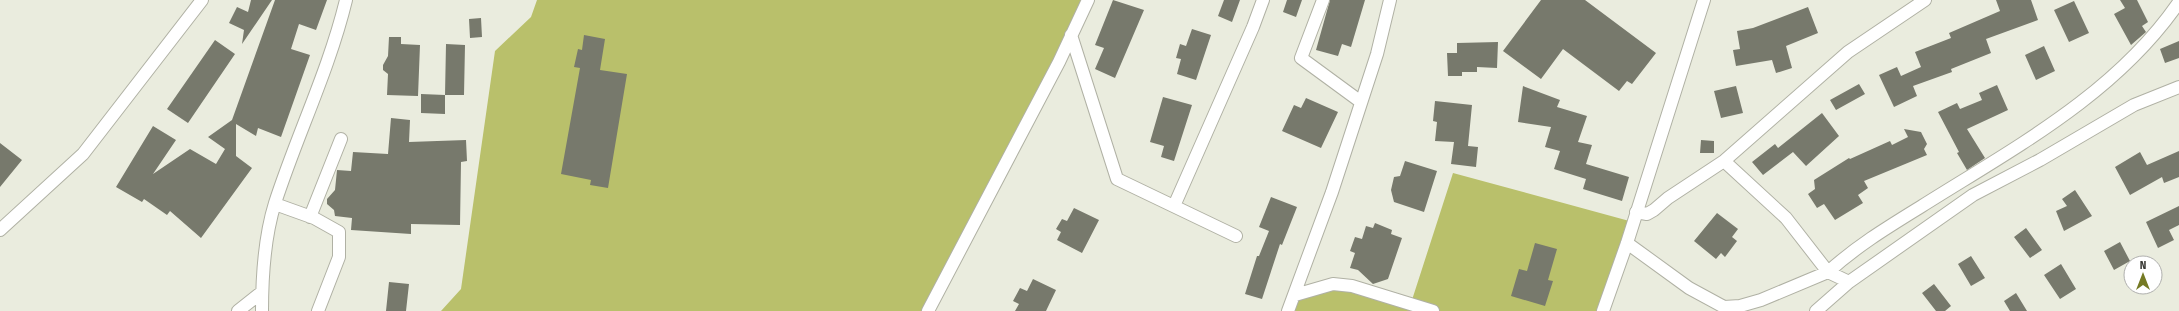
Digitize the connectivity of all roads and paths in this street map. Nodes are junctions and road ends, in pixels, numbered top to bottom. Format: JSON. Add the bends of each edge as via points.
{"nodes":[{"id":1,"x":202,"y":0,"type":"edge"},
{"id":2,"x":346,"y":0,"type":"edge"},
{"id":3,"x":1088,"y":0,"type":"edge"},
{"id":4,"x":1263,"y":0,"type":"edge"},
{"id":5,"x":1323,"y":0,"type":"edge"},
{"id":6,"x":1390,"y":0,"type":"edge"},
{"id":7,"x":1704,"y":0,"type":"edge"},
{"id":8,"x":1925,"y":0,"type":"edge"},
{"id":9,"x":2179,"y":2,"type":"edge"},
{"id":10,"x":1071,"y":35,"type":"junction"},
{"id":11,"x":2179,"y":87,"type":"edge"},
{"id":12,"x":1361,"y":102,"type":"junction"},
{"id":13,"x":341,"y":139,"type":"dead end"},
{"id":14,"x":1724,"y":161,"type":"junction"},
{"id":15,"x":275,"y":204,"type":"junction"},
{"id":16,"x":1174,"y":206,"type":"junction"},
{"id":17,"x":1636,"y":212,"type":"junction"},
{"id":18,"x":310,"y":216,"type":"junction"},
{"id":19,"x":0,"y":230,"type":"edge"},
{"id":20,"x":1236,"y":236,"type":"dead end"},
{"id":21,"x":1627,"y":243,"type":"junction"},
{"id":22,"x":1828,"y":272,"type":"junction"},
{"id":23,"x":1849,"y":282,"type":"junction"},
{"id":24,"x":262,"y":292,"type":"junction"},
{"id":25,"x":1295,"y":294,"type":"junction"},
{"id":26,"x":238,"y":311,"type":"edge"},
{"id":27,"x":262,"y":311,"type":"edge"},
{"id":28,"x":318,"y":311,"type":"edge"},
{"id":29,"x":928,"y":311,"type":"edge"},
{"id":30,"x":1288,"y":311,"type":"edge"},
{"id":31,"x":1433,"y":311,"type":"edge"},
{"id":32,"x":1603,"y":311,"type":"edge"},
{"id":33,"x":1816,"y":311,"type":"edge"}],
"edges":[{"from":1,"to":19,"type":"street","via":[[83,154]]},
{"from":2,"to":15,"type":"street","via":[[320,85]]},
{"from":3,"to":10,"type":"street"},
{"from":4,"to":16,"type":"street"},
{"from":5,"to":12,"type":"street","via":[[1301,58]]},
{"from":6,"to":12,"type":"street","via":[[1377,54]]},
{"from":7,"to":17,"type":"street"},
{"from":8,"to":14,"type":"street","via":[[1848,52]]},
{"from":9,"to":22,"type":"street","via":[[2137,55],[2090,95],[2025,142],[1854,249]]},
{"from":10,"to":16,"type":"street","via":[[1117,179]]},
{"from":10,"to":29,"type":"street"},
{"from":11,"to":23,"type":"street","via":[[2134,105],[2040,160],[1973,195]]},
{"from":12,"to":25,"type":"street"},
{"from":13,"to":18,"type":"street"},
{"from":14,"to":17,"type":"street","via":[[1654,210],[1647,214]]},
{"from":14,"to":22,"type":"street","via":[[1786,218]]},
{"from":15,"to":18,"type":"street"},
{"from":15,"to":24,"type":"street"},
{"from":16,"to":20,"type":"street"},
{"from":17,"to":21,"type":"street"},
{"from":18,"to":28,"type":"street","via":[[339,232],[339,257]]},
{"from":21,"to":22,"type":"street","via":[[1689,288],[1724,307],[1761,300]]},
{"from":21,"to":32,"type":"street"},
{"from":22,"to":23,"type":"street"},
{"from":23,"to":33,"type":"street"},
{"from":24,"to":26,"type":"street"},
{"from":24,"to":27,"type":"street"},
{"from":25,"to":30,"type":"street"},
{"from":25,"to":31,"type":"street","via":[[1333,284],[1352,286]]}]}
